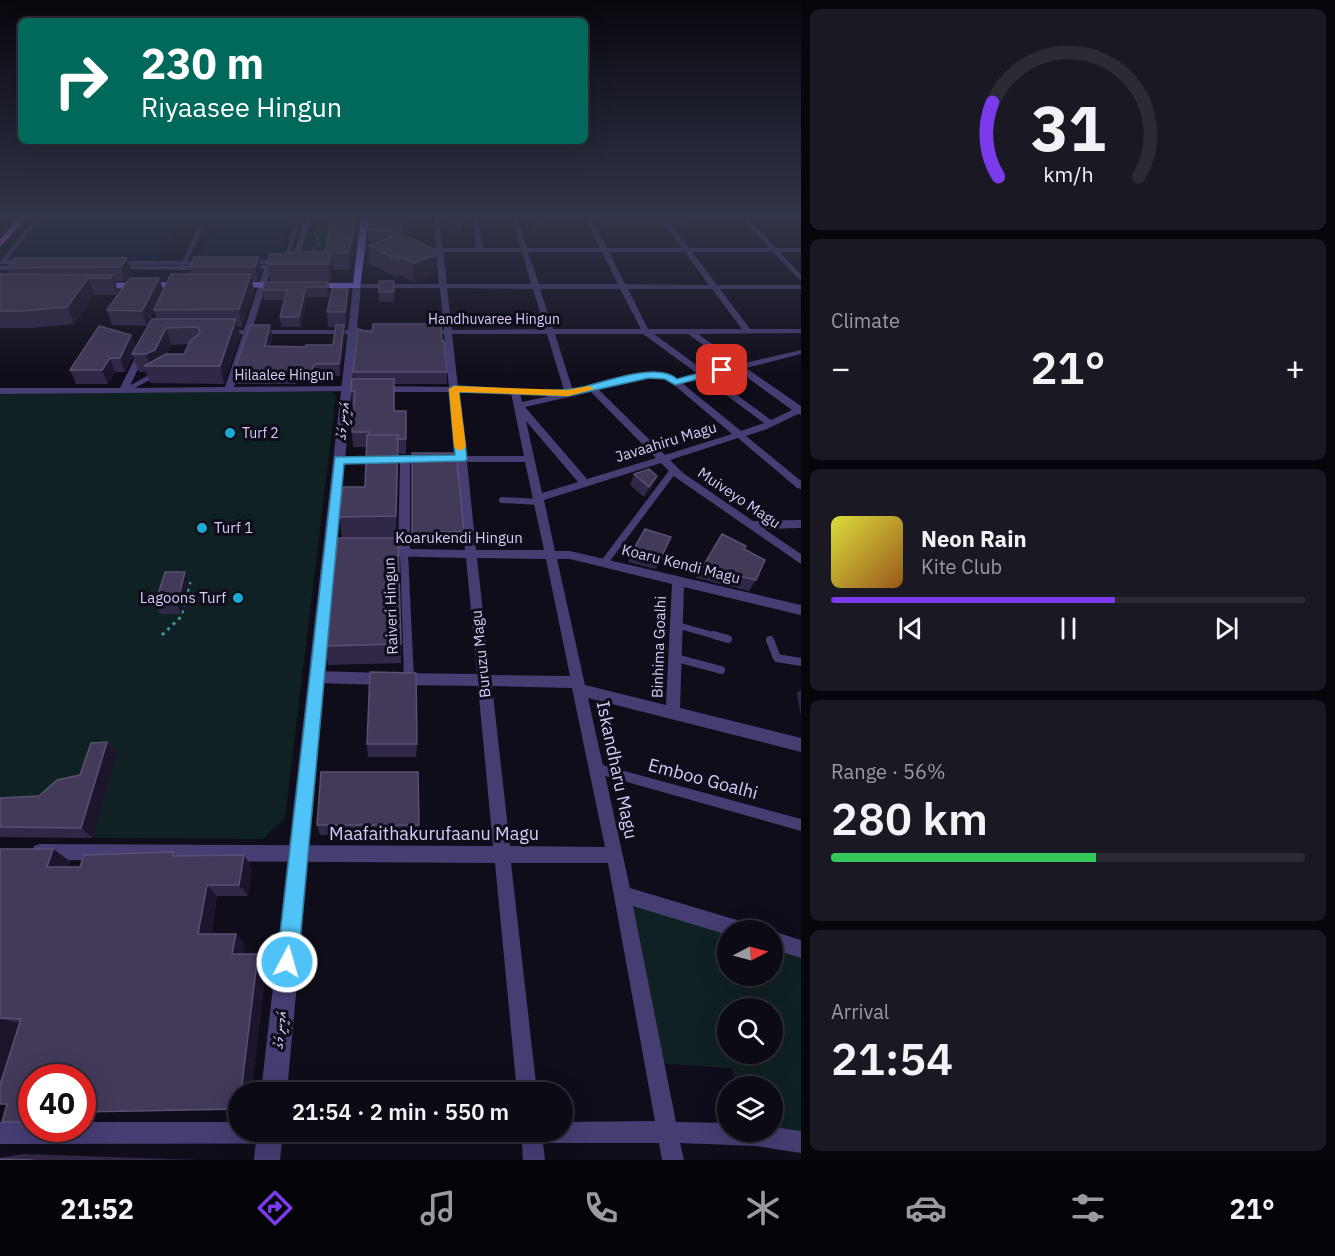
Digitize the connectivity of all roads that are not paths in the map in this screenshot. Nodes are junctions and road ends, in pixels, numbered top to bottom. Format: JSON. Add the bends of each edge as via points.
{"nodes":[{"id":1,"x":180,"y":270,"type":"edge"},
{"id":2,"x":267,"y":270,"type":"edge"},
{"id":3,"x":359,"y":270,"type":"edge"},
{"id":4,"x":439,"y":270,"type":"edge"},
{"id":5,"x":531,"y":270,"type":"edge"},
{"id":6,"x":615,"y":270,"type":"edge"},
{"id":7,"x":703,"y":270,"type":"edge"},
{"id":8,"x":194,"y":285,"type":"edge"},
{"id":9,"x":217,"y":285,"type":"edge"},
{"id":10,"x":262,"y":285,"type":"junction"},
{"id":11,"x":92,"y":286,"type":"edge"},
{"id":12,"x":357,"y":286,"type":"junction"},
{"id":13,"x":443,"y":287,"type":"junction"},
{"id":14,"x":536,"y":287,"type":"junction"},
{"id":15,"x":715,"y":287,"type":"junction"},
{"id":16,"x":801,"y":287,"type":"edge"},
{"id":17,"x":624,"y":288,"type":"junction"},
{"id":18,"x":170,"y":290,"type":"junction"},
{"id":19,"x":801,"y":331,"type":"edge"},
{"id":20,"x":211,"y":332,"type":"edge"},
{"id":21,"x":246,"y":332,"type":"junction"},
{"id":22,"x":352,"y":332,"type":"junction"},
{"id":23,"x":395,"y":332,"type":"edge"},
{"id":24,"x":443,"y":332,"type":"junction"},
{"id":25,"x":550,"y":332,"type":"junction"},
{"id":26,"x":646,"y":332,"type":"junction"},
{"id":27,"x":691,"y":332,"type":"junction"},
{"id":28,"x":748,"y":332,"type":"junction"},
{"id":29,"x":147,"y":341,"type":"edge"},
{"id":30,"x":801,"y":352,"type":"edge"},
{"id":31,"x":738,"y":365,"type":"junction"},
{"id":32,"x":159,"y":373,"type":"edge"},
{"id":33,"x":705,"y":374,"type":"junction"},
{"id":34,"x":675,"y":382,"type":"junction"},
{"id":35,"x":127,"y":388,"type":"junction"},
{"id":36,"x":229,"y":389,"type":"junction"},
{"id":37,"x":346,"y":389,"type":"junction"},
{"id":38,"x":454,"y":389,"type":"junction"},
{"id":39,"x":593,"y":389,"type":"junction"},
{"id":40,"x":515,"y":390,"type":"junction"},
{"id":41,"x":0,"y":391,"type":"edge"},
{"id":42,"x":568,"y":393,"type":"junction"},
{"id":43,"x":519,"y":406,"type":"junction"},
{"id":44,"x":800,"y":410,"type":"edge"},
{"id":45,"x":771,"y":424,"type":"junction"},
{"id":46,"x":740,"y":435,"type":"junction"},
{"id":47,"x":461,"y":459,"type":"junction"},
{"id":48,"x":531,"y":459,"type":"junction"},
{"id":49,"x":662,"y":459,"type":"junction"},
{"id":50,"x":339,"y":460,"type":"junction"},
{"id":51,"x":405,"y":460,"type":"junction"},
{"id":52,"x":674,"y":470,"type":"junction"},
{"id":53,"x":585,"y":483,"type":"junction"},
{"id":54,"x":801,"y":486,"type":"edge"},
{"id":55,"x":502,"y":500,"type":"dead end"},
{"id":56,"x":538,"y":500,"type":"junction"},
{"id":57,"x":801,"y":524,"type":"edge"},
{"id":58,"x":754,"y":525,"type":"junction"},
{"id":59,"x":471,"y":552,"type":"junction"},
{"id":60,"x":372,"y":553,"type":"edge"},
{"id":61,"x":404,"y":553,"type":"junction"},
{"id":62,"x":552,"y":554,"type":"junction"},
{"id":63,"x":801,"y":560,"type":"edge"},
{"id":64,"x":604,"y":562,"type":"junction"},
{"id":65,"x":678,"y":582,"type":"junction"},
{"id":66,"x":801,"y":610,"type":"edge"},
{"id":67,"x":677,"y":625,"type":"junction"},
{"id":68,"x":728,"y":639,"type":"dead end"},
{"id":69,"x":770,"y":640,"type":"dead end"},
{"id":70,"x":675,"y":658,"type":"junction"},
{"id":71,"x":801,"y":662,"type":"edge"},
{"id":72,"x":721,"y":670,"type":"dead end"},
{"id":73,"x":316,"y":677,"type":"junction"},
{"id":74,"x":409,"y":679,"type":"junction"},
{"id":75,"x":484,"y":680,"type":"junction"},
{"id":76,"x":580,"y":686,"type":"junction"},
{"id":77,"x":673,"y":713,"type":"junction"},
{"id":78,"x":801,"y":745,"type":"edge"},
{"id":79,"x":595,"y":768,"type":"junction"},
{"id":80,"x":801,"y":825,"type":"edge"},
{"id":81,"x":22,"y":852,"type":"edge"},
{"id":82,"x":298,"y":853,"type":"junction"},
{"id":83,"x":502,"y":854,"type":"junction"},
{"id":84,"x":615,"y":855,"type":"junction"},
{"id":85,"x":622,"y":894,"type":"junction"},
{"id":86,"x":717,"y":923,"type":"edge"},
{"id":87,"x":783,"y":943,"type":"edge"},
{"id":88,"x":801,"y":949,"type":"edge"},
{"id":89,"x":275,"y":1082,"type":"edge"},
{"id":90,"x":526,"y":1082,"type":"edge"},
{"id":91,"x":228,"y":1132,"type":"edge"},
{"id":92,"x":573,"y":1132,"type":"edge"},
{"id":93,"x":667,"y":1132,"type":"junction"},
{"id":94,"x":0,"y":1134,"type":"edge"},
{"id":95,"x":269,"y":1142,"type":"edge"},
{"id":96,"x":532,"y":1142,"type":"edge"},
{"id":97,"x":801,"y":1142,"type":"edge"},
{"id":98,"x":267,"y":1160,"type":"edge"},
{"id":99,"x":534,"y":1160,"type":"edge"},
{"id":100,"x":673,"y":1160,"type":"edge"}],
"edges":[{"from":1,"to":18,"type":"street"},
{"from":2,"to":10,"type":"street"},
{"from":3,"to":12,"type":"main road","name":"އަމީނީ މަގު"},
{"from":4,"to":13,"type":"street","name":"Buruzu Magu"},
{"from":5,"to":14,"type":"street"},
{"from":6,"to":17,"type":"street"},
{"from":7,"to":15,"type":"street"},
{"from":8,"to":18,"type":"main road"},
{"from":9,"to":10,"type":"main road"},
{"from":10,"to":12,"type":"main road"},
{"from":10,"to":21,"type":"street"},
{"from":11,"to":18,"type":"main road"},
{"from":12,"to":13,"type":"street"},
{"from":12,"to":22,"type":"street","name":"އަމީނީ މަގު"},
{"from":13,"to":14,"type":"street"},
{"from":13,"to":24,"type":"street","name":"Buruzu Magu"},
{"from":14,"to":17,"type":"street"},
{"from":14,"to":25,"type":"street"},
{"from":15,"to":16,"type":"street"},
{"from":15,"to":17,"type":"street"},
{"from":15,"to":28,"type":"street"},
{"from":17,"to":26,"type":"street"},
{"from":19,"to":28,"type":"street","name":"Handhuvaree Hingun"},
{"from":20,"to":21,"type":"street"},
{"from":21,"to":22,"type":"street"},
{"from":21,"to":36,"type":"street"},
{"from":22,"to":23,"type":"street"},
{"from":22,"to":37,"type":"street","name":"އަމީނީ މަގު"},
{"from":24,"to":25,"type":"street","name":"Handhuvaree Hingun"},
{"from":24,"to":38,"type":"street","name":"Buruzu Magu"},
{"from":25,"to":26,"type":"street","name":"Handhuvaree Hingun"},
{"from":25,"to":42,"type":"street"},
{"from":26,"to":27,"type":"street","name":"Handhuvaree Hingun"},
{"from":26,"to":33,"type":"street"},
{"from":27,"to":28,"type":"street","name":"Handhuvaree Hingun"},
{"from":27,"to":31,"type":"street"},
{"from":29,"to":35,"type":"street"},
{"from":30,"to":31,"type":"street"},
{"from":31,"to":33,"type":"street"},
{"from":31,"to":44,"type":"street"},
{"from":32,"to":35,"type":"lane"},
{"from":33,"to":34,"type":"street"},
{"from":33,"to":45,"type":"street"},
{"from":34,"to":39,"type":"street","via":[[668,376],[649,375]]},
{"from":34,"to":46,"type":"street"},
{"from":35,"to":36,"type":"street","name":"Hilaalee Hingun"},
{"from":35,"to":41,"type":"street","name":"Hilaalee Hingun"},
{"from":36,"to":37,"type":"street","name":"Hilaalee Hingun"},
{"from":37,"to":38,"type":"street","name":"Hilaalee Hingun"},
{"from":37,"to":50,"type":"street","name":"އަމީނީ މަގު"},
{"from":38,"to":40,"type":"street","name":"Hilaalee Hingun"},
{"from":38,"to":47,"type":"street","name":"Buruzu Magu"},
{"from":39,"to":42,"type":"street"},
{"from":39,"to":49,"type":"street","name":"Muiveyo Magu"},
{"from":40,"to":42,"type":"street","name":"Hilaalee Hingun"},
{"from":40,"to":43,"type":"street","name":"Iskandharu Magu"},
{"from":42,"to":43,"type":"street"},
{"from":43,"to":48,"type":"street","name":"Iskandharu Magu"},
{"from":43,"to":53,"type":"street"},
{"from":44,"to":45,"type":"street","name":"Javaahiru Magu"},
{"from":45,"to":46,"type":"street","name":"Javaahiru Magu"},
{"from":46,"to":49,"type":"street","name":"Javaahiru Magu"},
{"from":46,"to":54,"type":"street"},
{"from":47,"to":48,"type":"street"},
{"from":47,"to":51,"type":"street"},
{"from":47,"to":59,"type":"street","name":"Buruzu Magu"},
{"from":48,"to":56,"type":"street","name":"Iskandharu Magu"},
{"from":49,"to":52,"type":"street","name":"Muiveyo Magu"},
{"from":49,"to":53,"type":"street","name":"Javaahiru Magu"},
{"from":50,"to":51,"type":"street"},
{"from":50,"to":73,"type":"street","name":"އަމީނީ މަގު","via":[[334,553]]},
{"from":51,"to":61,"type":"street","name":"Raiveri Hingun"},
{"from":52,"to":58,"type":"street","name":"Muiveyo Magu"},
{"from":52,"to":64,"type":"street"},
{"from":53,"to":56,"type":"street","name":"Javaahiru Magu"},
{"from":55,"to":56,"type":"lane"},
{"from":56,"to":62,"type":"street","name":"Iskandharu Magu"},
{"from":57,"to":58,"type":"street"},
{"from":58,"to":63,"type":"street","name":"Muiveyo Magu"},
{"from":59,"to":61,"type":"street","name":"Koarukendi Hingun"},
{"from":59,"to":62,"type":"street","name":"Koarukendi Hingun"},
{"from":59,"to":75,"type":"street","name":"Buruzu Magu"},
{"from":60,"to":61,"type":"street","name":"Koarukendi Hingun"},
{"from":61,"to":74,"type":"street","name":"Raiveri Hingun"},
{"from":62,"to":64,"type":"street","name":"Koaru Kendi Magu"},
{"from":62,"to":76,"type":"street","name":"Iskandharu Magu"},
{"from":64,"to":65,"type":"street","name":"Koaru Kendi Magu"},
{"from":65,"to":66,"type":"street","name":"Koaru Kendi Magu"},
{"from":65,"to":67,"type":"street","name":"Binhima Goalhi"},
{"from":67,"to":68,"type":"lane"},
{"from":67,"to":70,"type":"street","name":"Binhima Goalhi"},
{"from":69,"to":71,"type":"lane","via":[[777,658]]},
{"from":70,"to":72,"type":"lane"},
{"from":70,"to":77,"type":"street","name":"Binhima Goalhi"},
{"from":73,"to":74,"type":"street"},
{"from":73,"to":82,"type":"street","name":"އަމީނީ މަގު"},
{"from":74,"to":75,"type":"street"},
{"from":75,"to":76,"type":"street"},
{"from":75,"to":83,"type":"street","name":"Buruzu Magu"},
{"from":76,"to":77,"type":"street"},
{"from":76,"to":79,"type":"street","name":"Iskandharu Magu"},
{"from":77,"to":78,"type":"street"},
{"from":79,"to":80,"type":"street","name":"Emboo Goalhi"},
{"from":79,"to":84,"type":"street","name":"Iskandharu Magu"},
{"from":81,"to":82,"type":"street","name":"Maafaithakurufaanu Magu"},
{"from":82,"to":83,"type":"street","name":"Maafaithakurufaanu Magu"},
{"from":82,"to":89,"type":"street","name":"އަމީނީ މަގު"},
{"from":83,"to":84,"type":"street","name":"Maafaithakurufaanu Magu"},
{"from":83,"to":90,"type":"street","name":"Buruzu Magu"},
{"from":84,"to":85,"type":"street","name":"Iskandharu Magu"},
{"from":85,"to":86,"type":"street"},
{"from":85,"to":93,"type":"street","name":"Iskandharu Magu"},
{"from":87,"to":88,"type":"street"},
{"from":91,"to":94,"type":"street"},
{"from":92,"to":93,"type":"street"},
{"from":93,"to":97,"type":"street"},
{"from":93,"to":100,"type":"street","name":"Iskandharu Magu"},
{"from":95,"to":98,"type":"street"},
{"from":96,"to":99,"type":"street"}]}
